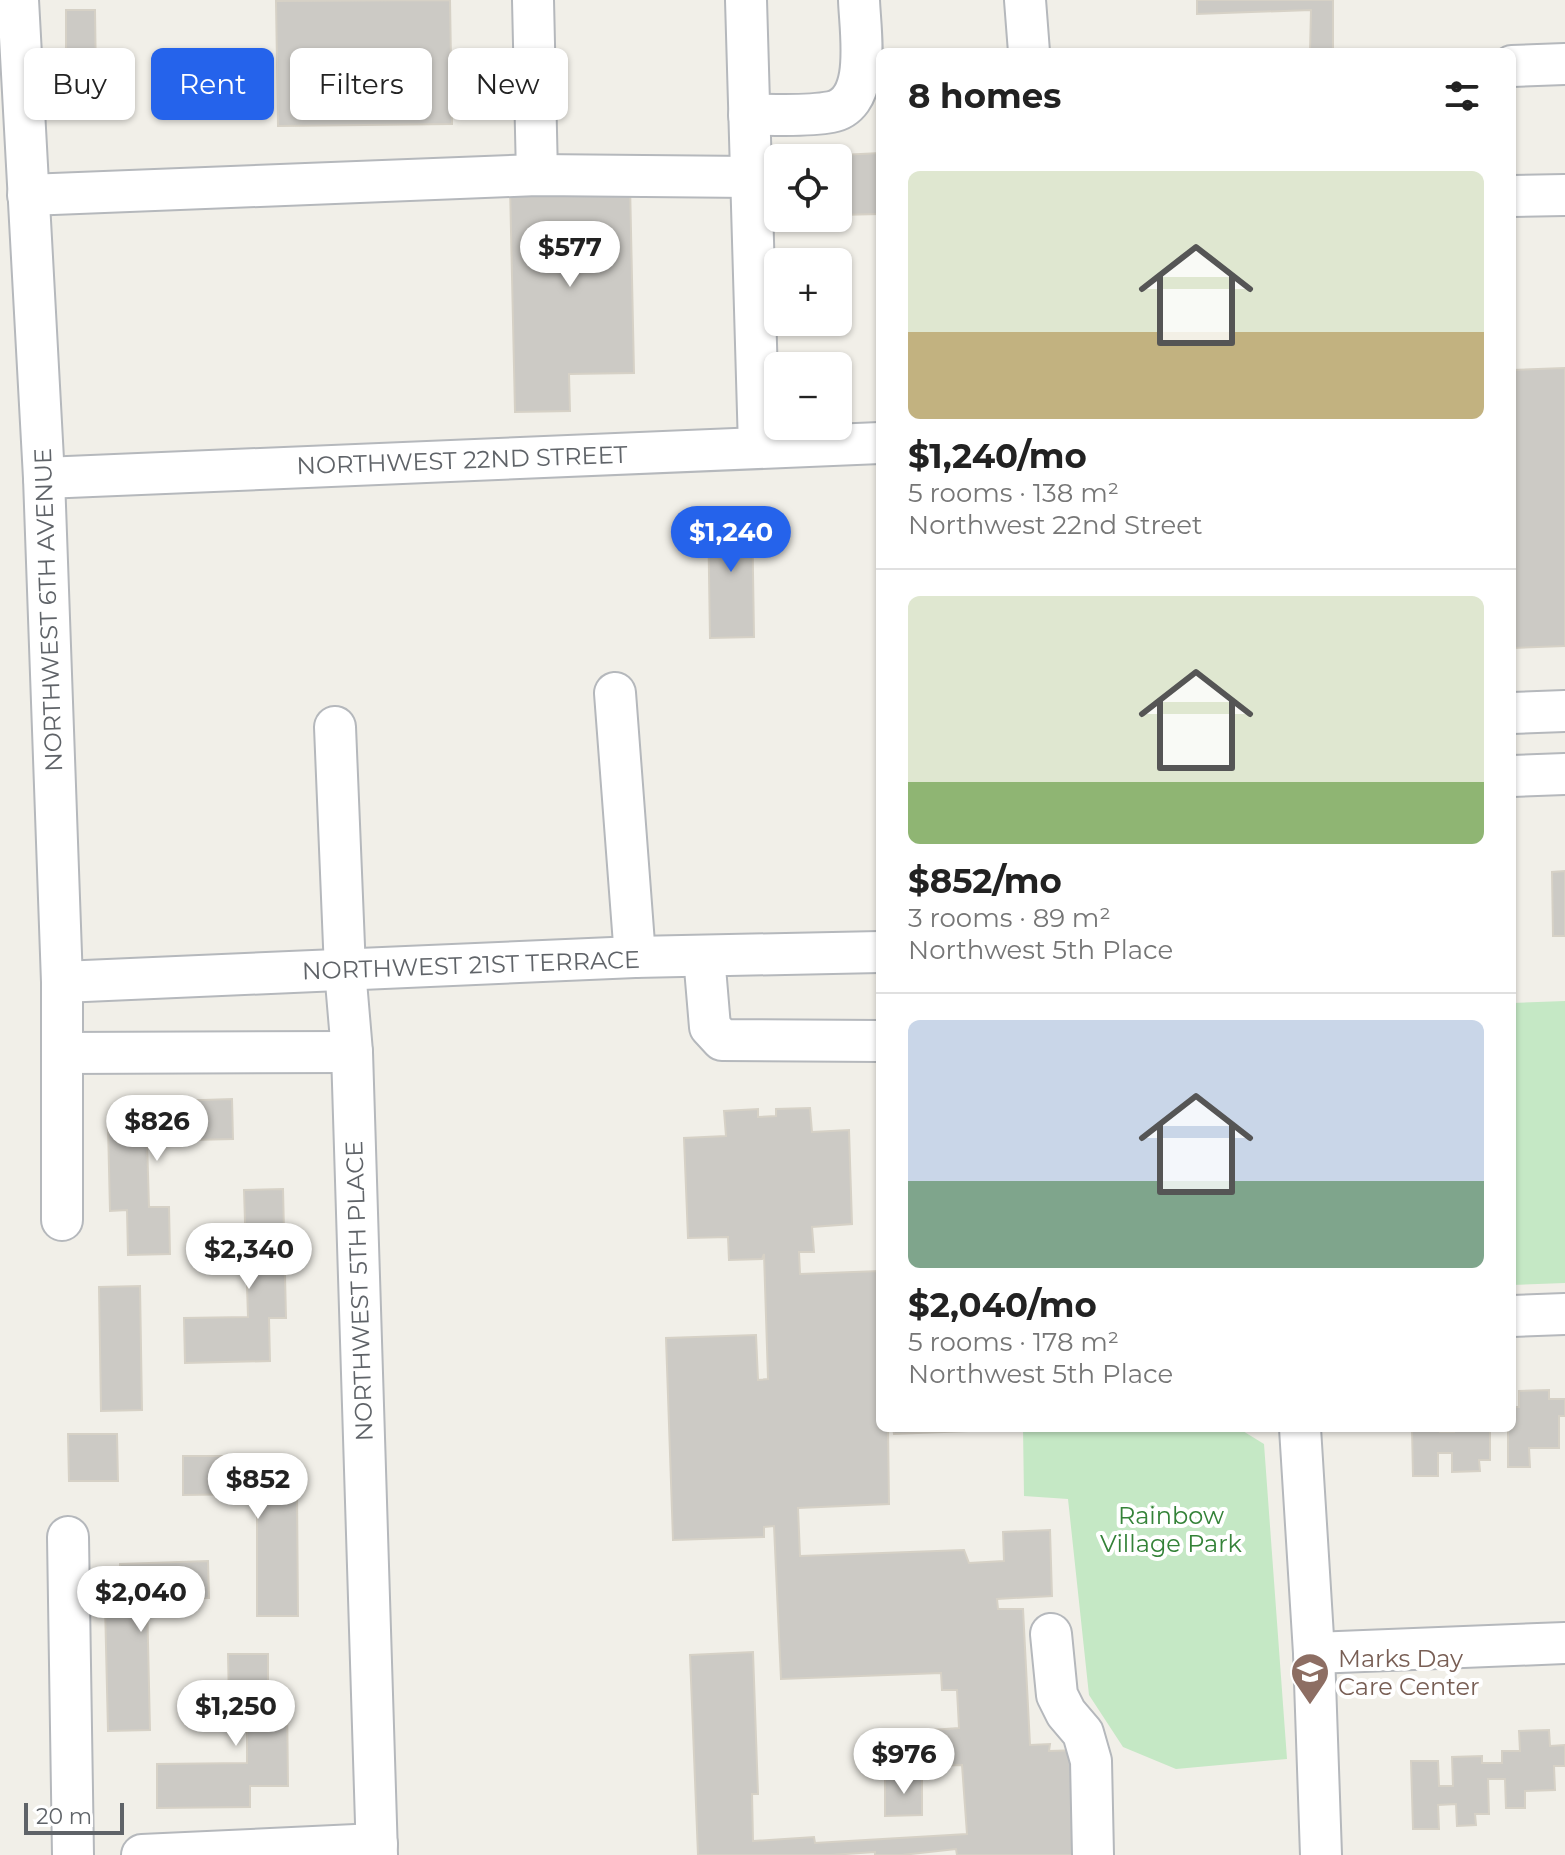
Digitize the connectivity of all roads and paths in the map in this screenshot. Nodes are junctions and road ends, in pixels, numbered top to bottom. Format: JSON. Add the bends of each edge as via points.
{"nodes":[{"id":1,"x":18,"y":0,"type":"edge"},
{"id":2,"x":533,"y":0,"type":"edge"},
{"id":3,"x":746,"y":0,"type":"edge"},
{"id":4,"x":859,"y":0,"type":"edge"},
{"id":5,"x":1025,"y":0,"type":"edge"},
{"id":6,"x":1029,"y":48,"type":"edge"},
{"id":7,"x":1565,"y":64,"type":"edge"},
{"id":8,"x":1516,"y":66,"type":"edge"},
{"id":9,"x":749,"y":115,"type":"junction"},
{"id":10,"x":537,"y":175,"type":"junction"},
{"id":11,"x":751,"y":177,"type":"junction"},
{"id":12,"x":28,"y":195,"type":"junction"},
{"id":13,"x":1565,"y":195,"type":"edge"},
{"id":14,"x":1516,"y":196,"type":"edge"},
{"id":15,"x":876,"y":443,"type":"edge"},
{"id":16,"x":759,"y":447,"type":"junction"},
{"id":17,"x":44,"y":478,"type":"junction"},
{"id":18,"x":615,"y":693,"type":"dead end"},
{"id":19,"x":1565,"y":711,"type":"edge"},
{"id":20,"x":1516,"y":713,"type":"edge"},
{"id":21,"x":335,"y":727,"type":"dead end"},
{"id":22,"x":1565,"y":774,"type":"edge"},
{"id":23,"x":1516,"y":776,"type":"edge"},
{"id":24,"x":876,"y":952,"type":"edge"},
{"id":25,"x":704,"y":956,"type":"junction"},
{"id":26,"x":635,"y":957,"type":"junction"},
{"id":27,"x":345,"y":970,"type":"junction"},
{"id":28,"x":62,"y":982,"type":"junction"},
{"id":29,"x":876,"y":1041,"type":"edge"},
{"id":30,"x":352,"y":1052,"type":"junction"},
{"id":31,"x":62,"y":1053,"type":"junction"},
{"id":32,"x":62,"y":1220,"type":"dead end"},
{"id":33,"x":1565,"y":1314,"type":"edge"},
{"id":34,"x":1516,"y":1316,"type":"edge"},
{"id":35,"x":1300,"y":1432,"type":"edge"},
{"id":36,"x":68,"y":1537,"type":"dead end"},
{"id":37,"x":1051,"y":1634,"type":"dead end"},
{"id":38,"x":1565,"y":1643,"type":"edge"},
{"id":39,"x":1314,"y":1653,"type":"junction"},
{"id":40,"x":377,"y":1850,"type":"edge"},
{"id":41,"x":73,"y":1855,"type":"edge"},
{"id":42,"x":142,"y":1855,"type":"edge"},
{"id":43,"x":1093,"y":1855,"type":"edge"},
{"id":44,"x":1321,"y":1855,"type":"edge"}],
"edges":[{"from":1,"to":12,"type":"street","name":"NORTHWEST 6TH AVENUE"},
{"from":2,"to":10,"type":"street"},
{"from":3,"to":9,"type":"street"},
{"from":4,"to":9,"type":"street","via":[[861,68],[851,103],[833,112]]},
{"from":5,"to":6,"type":"street"},
{"from":7,"to":8,"type":"street"},
{"from":9,"to":11,"type":"street"},
{"from":10,"to":11,"type":"street"},
{"from":10,"to":12,"type":"street"},
{"from":11,"to":16,"type":"street"},
{"from":12,"to":17,"type":"street","name":"NORTHWEST 6TH AVENUE"},
{"from":13,"to":14,"type":"street"},
{"from":15,"to":16,"type":"street","name":"NORTHWEST 22ND STREET"},
{"from":16,"to":17,"type":"street","name":"NORTHWEST 22ND STREET"},
{"from":17,"to":28,"type":"street","name":"NORTHWEST 6TH AVENUE"},
{"from":18,"to":26,"type":"street"},
{"from":19,"to":20,"type":"street"},
{"from":21,"to":27,"type":"street","name":"NORTHWEST 5TH PLACE"},
{"from":22,"to":23,"type":"street"},
{"from":24,"to":25,"type":"street","name":"NORTHWEST 21ST TERRACE"},
{"from":25,"to":26,"type":"street","name":"NORTHWEST 21ST TERRACE"},
{"from":25,"to":29,"type":"street","via":[[710,1027],[722,1040]]},
{"from":26,"to":27,"type":"street","name":"NORTHWEST 21ST TERRACE"},
{"from":27,"to":28,"type":"street","name":"NORTHWEST 21ST TERRACE"},
{"from":27,"to":30,"type":"street","name":"NORTHWEST 5TH PLACE"},
{"from":28,"to":31,"type":"street","name":"NORTHWEST 6TH AVENUE"},
{"from":30,"to":31,"type":"street"},
{"from":30,"to":40,"type":"street","name":"NORTHWEST 5TH PLACE"},
{"from":31,"to":32,"type":"street","name":"NORTHWEST 6TH AVENUE"},
{"from":33,"to":34,"type":"street"},
{"from":35,"to":39,"type":"street"},
{"from":36,"to":41,"type":"street"},
{"from":37,"to":43,"type":"street","via":[[1057,1695],[1083,1733],[1091,1761]]},
{"from":38,"to":39,"type":"street"},
{"from":39,"to":44,"type":"street"},
{"from":40,"to":42,"type":"street"}]}
